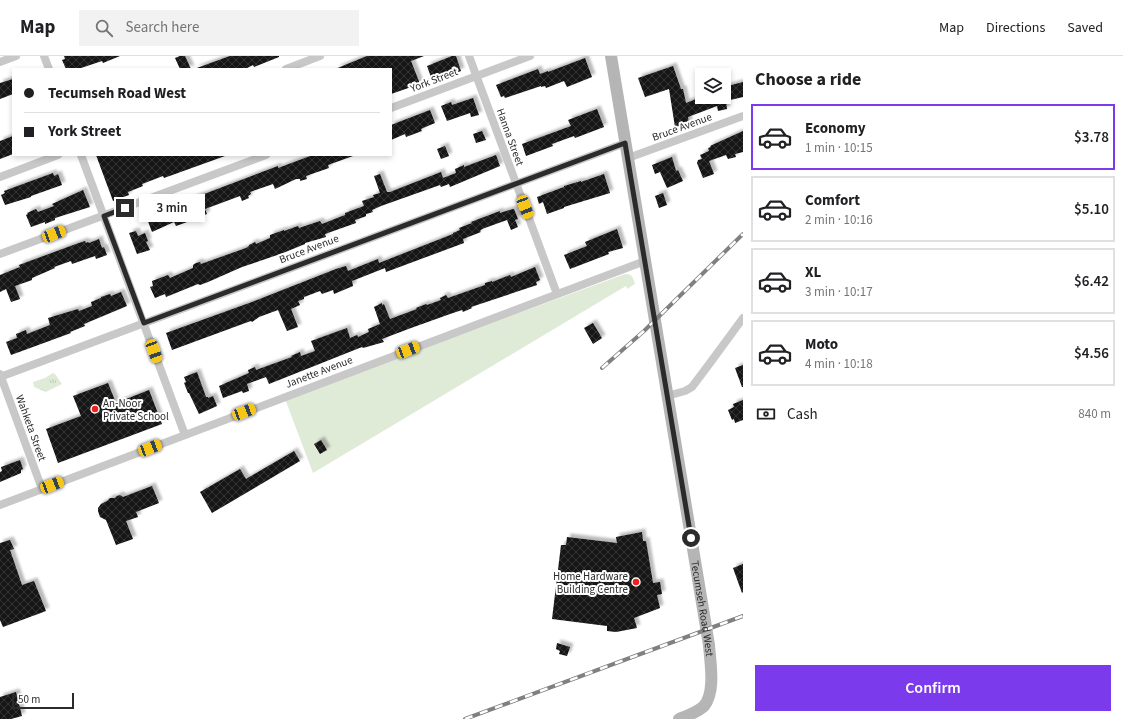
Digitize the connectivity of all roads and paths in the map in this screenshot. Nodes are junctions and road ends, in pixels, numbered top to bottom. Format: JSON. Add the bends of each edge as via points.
{"nodes":[{"id":1,"x":16,"y":56,"type":"edge"},
{"id":2,"x":44,"y":56,"type":"edge"},
{"id":3,"x":320,"y":56,"type":"edge"},
{"id":4,"x":469,"y":56,"type":"edge"},
{"id":5,"x":530,"y":56,"type":"edge"},
{"id":6,"x":611,"y":56,"type":"edge"},
{"id":7,"x":0,"y":62,"type":"edge"},
{"id":8,"x":49,"y":68,"type":"edge"},
{"id":9,"x":289,"y":68,"type":"edge"},
{"id":10,"x":476,"y":76,"type":"junction"},
{"id":11,"x":392,"y":108,"type":"edge"},
{"id":12,"x":743,"y":116,"type":"edge"},
{"id":13,"x":625,"y":143,"type":"junction"},
{"id":14,"x":55,"y":156,"type":"edge"},
{"id":15,"x":81,"y":156,"type":"edge"},
{"id":16,"x":263,"y":156,"type":"edge"},
{"id":17,"x":628,"y":158,"type":"junction"},
{"id":18,"x":0,"y":177,"type":"edge"},
{"id":19,"x":516,"y":183,"type":"junction"},
{"id":20,"x":104,"y":216,"type":"junction"},
{"id":21,"x":0,"y":254,"type":"edge"},
{"id":22,"x":645,"y":261,"type":"junction"},
{"id":23,"x":557,"y":294,"type":"junction"},
{"id":24,"x":743,"y":318,"type":"edge"},
{"id":25,"x":144,"y":323,"type":"junction"},
{"id":26,"x":0,"y":376,"type":"edge"},
{"id":27,"x":667,"y":396,"type":"junction"},
{"id":28,"x":185,"y":435,"type":"junction"},
{"id":29,"x":42,"y":489,"type":"junction"},
{"id":30,"x":0,"y":505,"type":"edge"},
{"id":31,"x":679,"y":719,"type":"edge"}],
"edges":[{"from":1,"to":7,"type":"street"},
{"from":2,"to":8,"type":"street"},
{"from":3,"to":9,"type":"street"},
{"from":4,"to":10,"type":"street","name":"Hanna Street"},
{"from":5,"to":10,"type":"street","name":"York Street"},
{"from":6,"to":13,"type":"main road","name":"Tecumseh Road West"},
{"from":10,"to":11,"type":"street","name":"York Street"},
{"from":10,"to":19,"type":"street","name":"Hanna Street"},
{"from":12,"to":17,"type":"street","name":"Bruce Avenue"},
{"from":13,"to":17,"type":"main road","name":"Tecumseh Road West"},
{"from":13,"to":19,"type":"street","name":"Bruce Avenue"},
{"from":14,"to":18,"type":"street"},
{"from":15,"to":20,"type":"street"},
{"from":16,"to":20,"type":"street"},
{"from":17,"to":22,"type":"main road","name":"Tecumseh Road West"},
{"from":19,"to":23,"type":"street","name":"Hanna Street"},
{"from":19,"to":25,"type":"street","name":"Bruce Avenue"},
{"from":20,"to":21,"type":"street"},
{"from":20,"to":25,"type":"street"},
{"from":22,"to":23,"type":"street","name":"Janette Avenue"},
{"from":22,"to":27,"type":"main road","name":"Tecumseh Road West"},
{"from":23,"to":28,"type":"street","name":"Janette Avenue"},
{"from":24,"to":27,"type":"street","via":[[697,381],[686,391]]},
{"from":25,"to":26,"type":"street","name":"Bruce Avenue"},
{"from":25,"to":28,"type":"street"},
{"from":26,"to":29,"type":"street","name":"Wahketa Street"},
{"from":27,"to":31,"type":"main road","name":"Tecumseh Road West","via":[[708,638],[712,679],[704,706]]},
{"from":28,"to":29,"type":"street","name":"Janette Avenue"},
{"from":29,"to":30,"type":"street","name":"Janette Avenue"}]}
